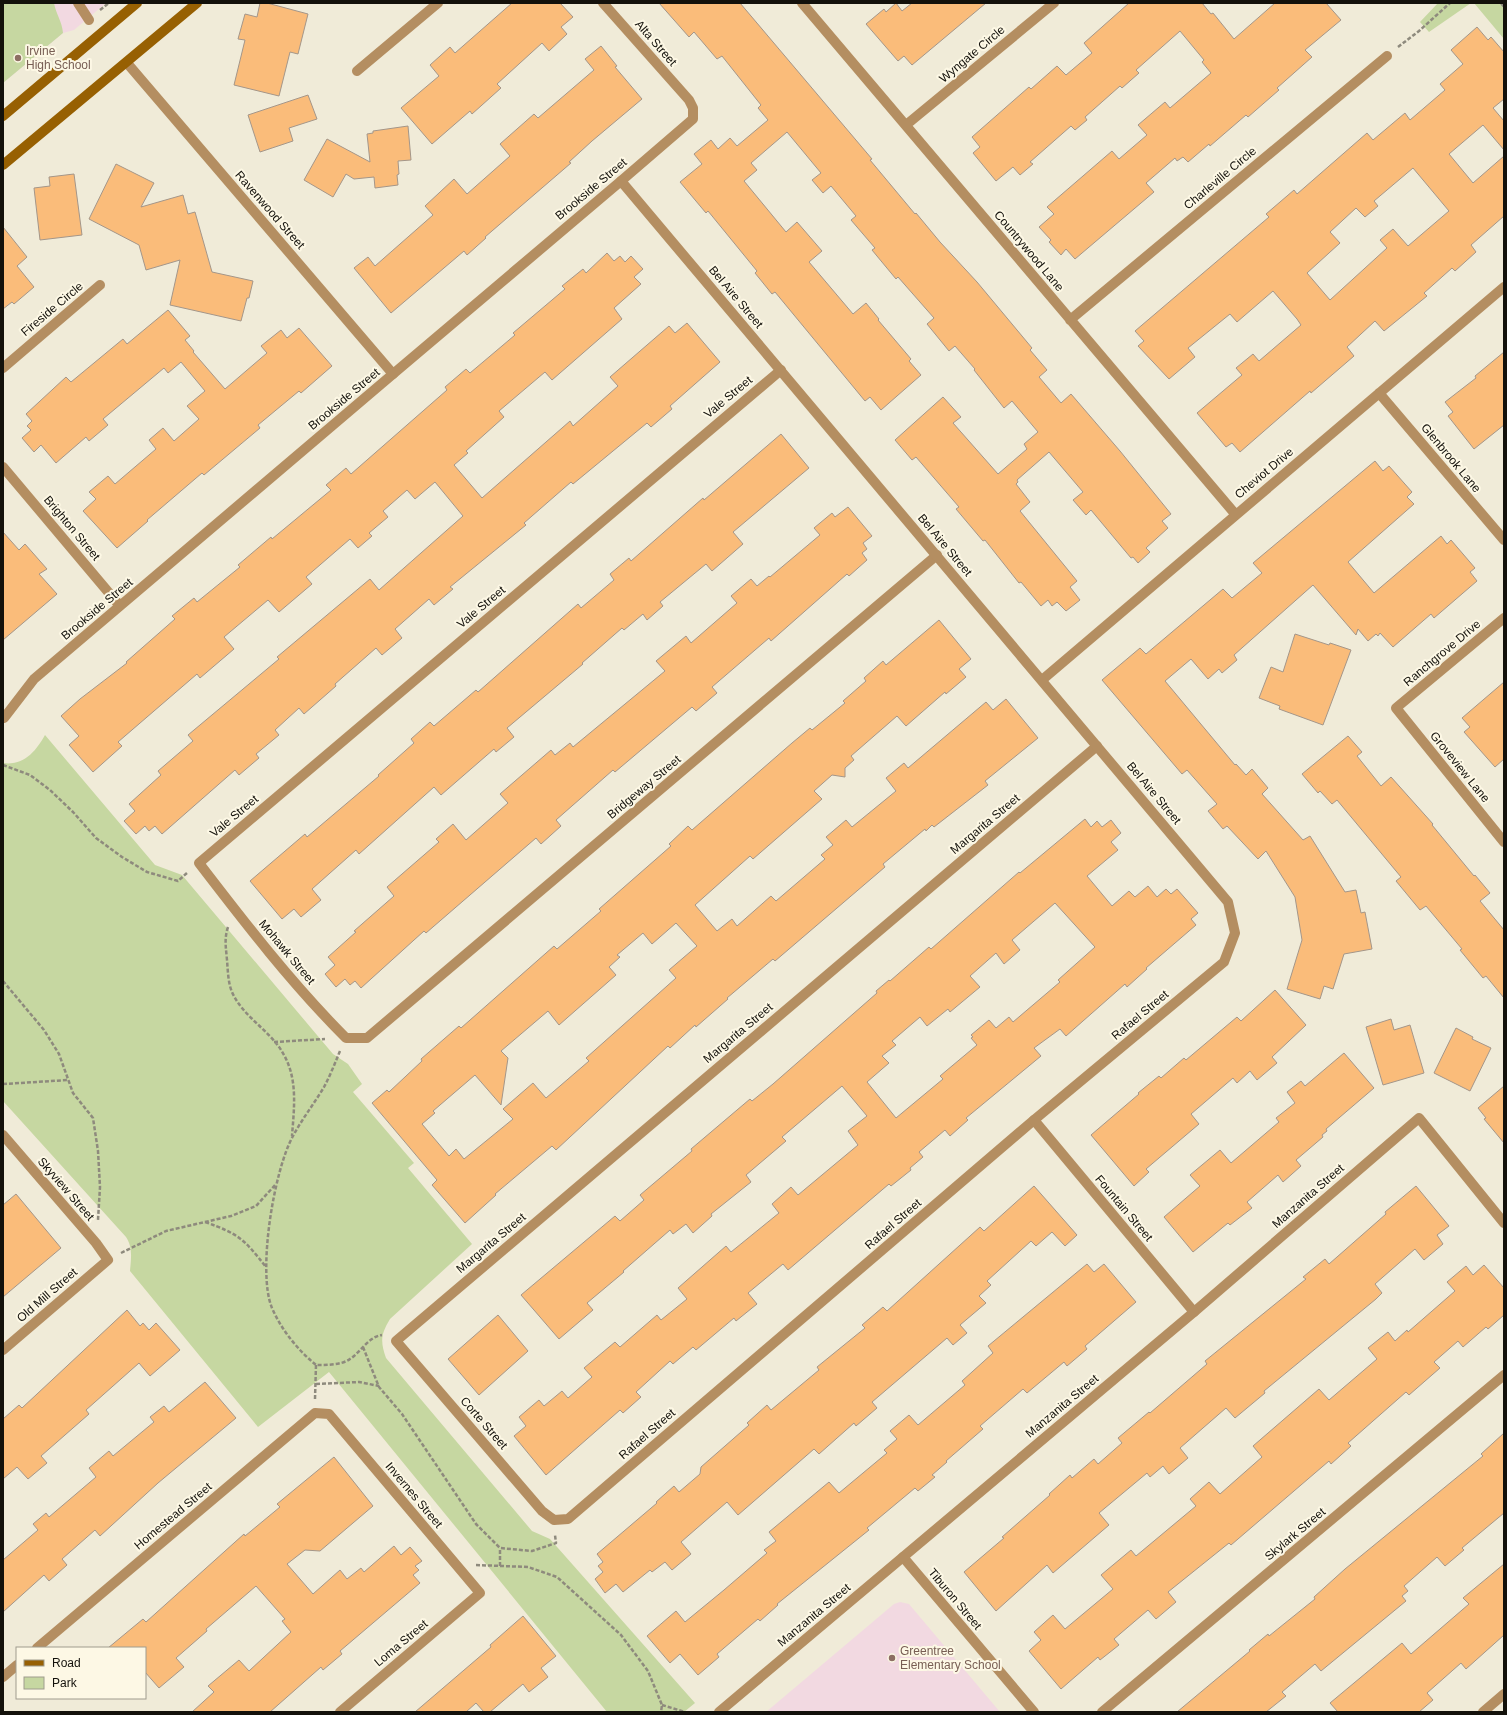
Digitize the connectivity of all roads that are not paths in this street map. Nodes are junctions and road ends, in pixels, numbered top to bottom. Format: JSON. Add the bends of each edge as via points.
{"nodes":[{"id":1,"x":78,"y":3,"type":"edge"},
{"id":2,"x":137,"y":3,"type":"edge"},
{"id":3,"x":197,"y":3,"type":"edge"},
{"id":4,"x":438,"y":3,"type":"edge"},
{"id":5,"x":603,"y":3,"type":"edge"},
{"id":6,"x":802,"y":3,"type":"edge"},
{"id":7,"x":1054,"y":3,"type":"edge"},
{"id":8,"x":89,"y":20,"type":"dead end"},
{"id":9,"x":1387,"y":56,"type":"road end"},
{"id":10,"x":127,"y":63,"type":"junction"},
{"id":11,"x":357,"y":71,"type":"dead end"},
{"id":12,"x":689,"y":100,"type":"joint"},
{"id":13,"x":3,"y":116,"type":"edge"},
{"id":14,"x":906,"y":125,"type":"junction"},
{"id":15,"x":3,"y":165,"type":"edge"},
{"id":16,"x":621,"y":181,"type":"junction"},
{"id":17,"x":100,"y":285,"type":"dead end"},
{"id":18,"x":1504,"y":287,"type":"edge"},
{"id":19,"x":1070,"y":320,"type":"junction"},
{"id":20,"x":3,"y":368,"type":"edge"},
{"id":21,"x":781,"y":370,"type":"junction"},
{"id":22,"x":393,"y":374,"type":"junction"},
{"id":23,"x":1379,"y":393,"type":"junction"},
{"id":24,"x":3,"y":466,"type":"edge"},
{"id":25,"x":1236,"y":515,"type":"junction"},
{"id":26,"x":1504,"y":540,"type":"edge"},
{"id":27,"x":937,"y":555,"type":"junction"},
{"id":28,"x":120,"y":606,"type":"junction"},
{"id":29,"x":1504,"y":618,"type":"edge"},
{"id":30,"x":1042,"y":680,"type":"junction"},
{"id":31,"x":1396,"y":708,"type":"joint"},
{"id":32,"x":4,"y":718,"type":"edge"},
{"id":33,"x":1097,"y":746,"type":"junction"},
{"id":34,"x":1504,"y":842,"type":"edge"},
{"id":35,"x":199,"y":863,"type":"joint"},
{"id":36,"x":1235,"y":933,"type":"joint"},
{"id":37,"x":346,"y":1038,"type":"joint"},
{"id":38,"x":1034,"y":1120,"type":"junction"},
{"id":39,"x":3,"y":1136,"type":"edge"},
{"id":40,"x":1504,"y":1223,"type":"edge"},
{"id":41,"x":108,"y":1260,"type":"joint"},
{"id":42,"x":1194,"y":1312,"type":"junction"},
{"id":43,"x":396,"y":1341,"type":"joint"},
{"id":44,"x":3,"y":1350,"type":"edge"},
{"id":45,"x":1504,"y":1375,"type":"edge"},
{"id":46,"x":329,"y":1414,"type":"joint"},
{"id":47,"x":554,"y":1520,"type":"joint"},
{"id":48,"x":903,"y":1557,"type":"junction"},
{"id":49,"x":480,"y":1593,"type":"joint"},
{"id":50,"x":38,"y":1647,"type":"edge"},
{"id":51,"x":16,"y":1666,"type":"edge"},
{"id":52,"x":3,"y":1677,"type":"edge"},
{"id":53,"x":1504,"y":1694,"type":"edge"},
{"id":54,"x":340,"y":1712,"type":"edge"},
{"id":55,"x":719,"y":1712,"type":"edge"},
{"id":56,"x":1034,"y":1712,"type":"edge"},
{"id":57,"x":1102,"y":1712,"type":"edge"},
{"id":58,"x":1483,"y":1712,"type":"edge"}],
"edges":[{"from":1,"to":8,"type":"street"},
{"from":2,"to":13,"type":"main road"},
{"from":3,"to":10,"type":"main road"},
{"from":4,"to":11,"type":"street"},
{"from":5,"to":12,"type":"street","name":"Alta Street"},
{"from":6,"to":14,"type":"street","name":"Countrywood Lane"},
{"from":7,"to":14,"type":"street","name":"Wyngate Circle"},
{"from":9,"to":19,"type":"street","name":"Charleville Circle"},
{"from":10,"to":15,"type":"main road"},
{"from":10,"to":22,"type":"street","name":"Ravenwood Street"},
{"from":12,"to":16,"type":"street","name":"Brookside Street","via":[[693,119]]},
{"from":14,"to":19,"type":"street","name":"Countrywood Lane"},
{"from":16,"to":21,"type":"street","name":"Bel Aire Street"},
{"from":16,"to":22,"type":"street","name":"Brookside Street"},
{"from":17,"to":20,"type":"street","name":"Fireside Circle"},
{"from":18,"to":23,"type":"street","name":"Cheviot Drive"},
{"from":19,"to":25,"type":"street","name":"Countrywood Lane"},
{"from":21,"to":27,"type":"street","name":"Bel Aire Street"},
{"from":21,"to":35,"type":"street","name":"Vale Street"},
{"from":22,"to":28,"type":"street","name":"Brookside Street"},
{"from":23,"to":25,"type":"street","name":"Cheviot Drive"},
{"from":23,"to":26,"type":"street","name":"Glenbrook Lane"},
{"from":24,"to":28,"type":"street","name":"Brighton Street"},
{"from":25,"to":30,"type":"street","name":"Cheviot Drive"},
{"from":27,"to":30,"type":"street","name":"Bel Aire Street"},
{"from":27,"to":37,"type":"street","name":"Bridgeway Street","via":[[367,1038]]},
{"from":28,"to":32,"type":"street","name":"Brookside Street","via":[[34,680]]},
{"from":29,"to":31,"type":"street","name":"Ranchgrove Drive"},
{"from":30,"to":33,"type":"street","name":"Bel Aire Street"},
{"from":31,"to":34,"type":"street","name":"Groveview Lane"},
{"from":33,"to":36,"type":"street","name":"Bel Aire Street","via":[[1228,902]]},
{"from":33,"to":43,"type":"street","name":"Margarita Street"},
{"from":35,"to":37,"type":"street","name":"Mohawk Street","via":[[234,909],[325,1017]]},
{"from":36,"to":38,"type":"street","name":"Rafael Street","via":[[1224,962]]},
{"from":38,"to":42,"type":"street","name":"Fountain Street"},
{"from":38,"to":47,"type":"street","name":"Rafael Street","via":[[568,1519]]},
{"from":39,"to":41,"type":"street","name":"Skyview Street"},
{"from":40,"to":42,"type":"street","name":"Manzanita Street","via":[[1419,1118]]},
{"from":41,"to":44,"type":"street","name":"Old Mill Street"},
{"from":42,"to":48,"type":"street","name":"Manzanita Street"},
{"from":43,"to":47,"type":"street","name":"Corte Street","via":[[542,1511]]},
{"from":45,"to":57,"type":"street","name":"Skylark Street"},
{"from":46,"to":49,"type":"street","name":"Invernes Street"},
{"from":46,"to":50,"type":"street","name":"Homestead Street","via":[[315,1413]]},
{"from":48,"to":55,"type":"street","name":"Manzanita Street"},
{"from":48,"to":56,"type":"street","name":"Tiburon Street"},
{"from":49,"to":54,"type":"street","name":"Loma Street"},
{"from":51,"to":52,"type":"street"},
{"from":53,"to":58,"type":"street"}]}
